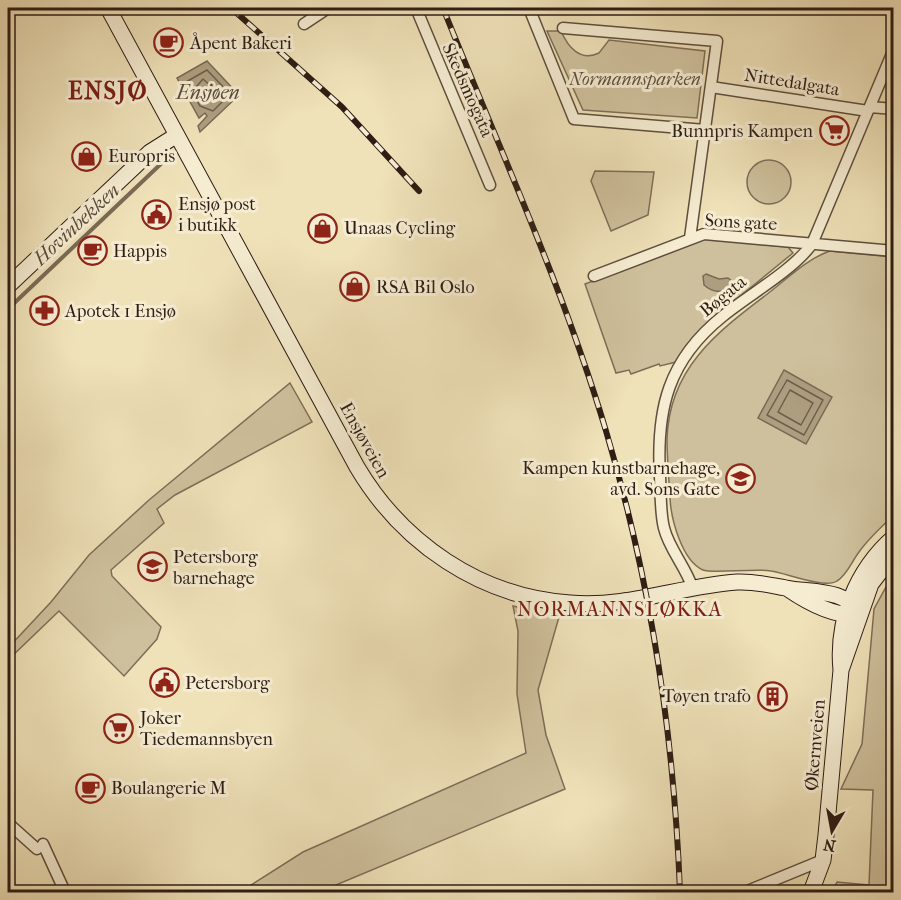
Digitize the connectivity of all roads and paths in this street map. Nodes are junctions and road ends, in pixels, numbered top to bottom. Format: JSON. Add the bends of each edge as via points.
{"nodes":[{"id":1,"x":108,"y":8,"type":"edge"},
{"id":2,"x":328,"y":8,"type":"edge"},
{"id":3,"x":416,"y":8,"type":"edge"},
{"id":4,"x":529,"y":8,"type":"edge"},
{"id":5,"x":304,"y":24,"type":"dead end"},
{"id":6,"x":563,"y":28,"type":"dead end"},
{"id":7,"x":894,"y":49,"type":"edge"},
{"id":8,"x":711,"y":87,"type":"junction"},
{"id":9,"x":869,"y":109,"type":"junction"},
{"id":10,"x":894,"y":109,"type":"edge"},
{"id":11,"x":705,"y":130,"type":"junction"},
{"id":12,"x":177,"y":135,"type":"junction"},
{"id":13,"x":490,"y":185,"type":"dead end"},
{"id":14,"x":690,"y":238,"type":"junction"},
{"id":15,"x":812,"y":244,"type":"junction"},
{"id":16,"x":894,"y":251,"type":"edge"},
{"id":17,"x":594,"y":276,"type":"dead end"},
{"id":18,"x":8,"y":286,"type":"edge"},
{"id":19,"x":894,"y":537,"type":"edge"},
{"id":20,"x":894,"y":554,"type":"edge"},
{"id":21,"x":693,"y":589,"type":"junction"},
{"id":22,"x":852,"y":610,"type":"junction"},
{"id":23,"x":8,"y":823,"type":"edge"},
{"id":24,"x":823,"y":860,"type":"junction"},
{"id":25,"x":65,"y":892,"type":"edge"},
{"id":26,"x":745,"y":892,"type":"edge"},
{"id":27,"x":811,"y":892,"type":"edge"}],
"edges":[{"from":1,"to":12,"type":"main road","name":"Ensjøveien"},
{"from":2,"to":5,"type":"street"},
{"from":3,"to":13,"type":"street","name":"Skedsmogata"},
{"from":4,"to":11,"type":"street","via":[[574,119]]},
{"from":6,"to":8,"type":"street","via":[[717,41]]},
{"from":7,"to":9,"type":"street","name":"Bøgata"},
{"from":8,"to":9,"type":"street","name":"Nittedalgata"},
{"from":8,"to":11,"type":"street"},
{"from":9,"to":10,"type":"street","name":"Nittedalgata"},
{"from":9,"to":15,"type":"street","name":"Bøgata"},
{"from":11,"to":14,"type":"street"},
{"from":12,"to":18,"type":"main road","via":[[151,152]]},
{"from":12,"to":21,"type":"main road","name":"Ensjøveien","via":[[368,486],[420,543],[473,577],[540,600],[612,604]]},
{"from":14,"to":15,"type":"street","name":"Sons gate","via":[[704,234]]},
{"from":14,"to":17,"type":"street","name":"Sons gate"},
{"from":15,"to":16,"type":"street","name":"Sons gate"},
{"from":15,"to":21,"type":"street","name":"Bøgata","via":[[702,334],[680,363],[667,390],[658,435],[662,516],[666,535]]},
{"from":19,"to":22,"type":"main road","name":"Økernveien","via":[[870,563]]},
{"from":20,"to":22,"type":"main road","name":"Økernveien"},
{"from":21,"to":22,"type":"main road","name":"Ensjøveien","via":[[746,582],[811,590]]},
{"from":22,"to":24,"type":"main road","name":"Økernveien","via":[[851,650],[841,670]]},
{"from":23,"to":25,"type":"street","via":[[40,846]]},
{"from":24,"to":26,"type":"street"},
{"from":24,"to":27,"type":"main road","name":"Økernveien"}]}
